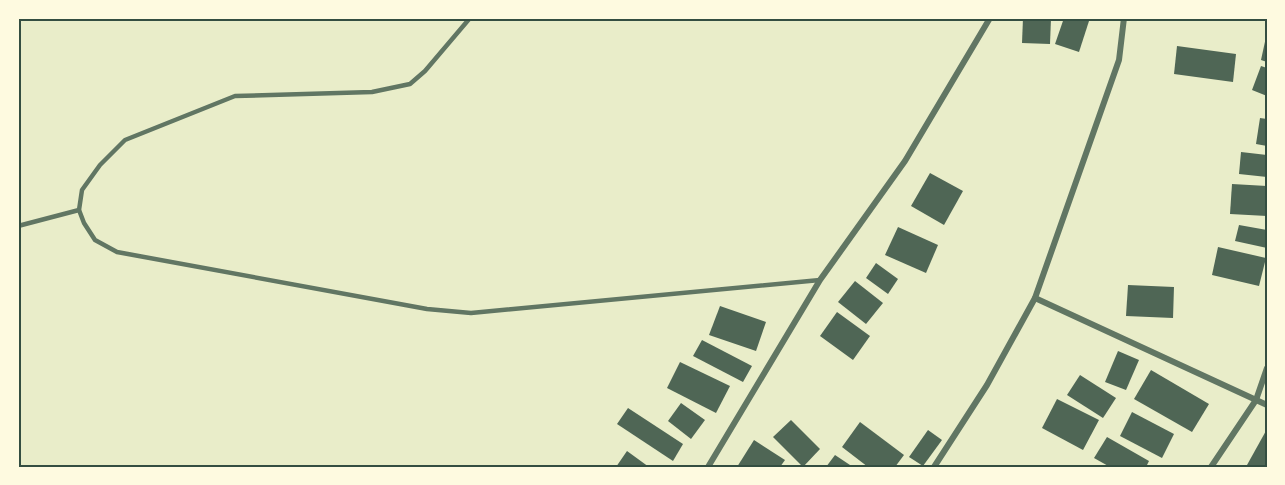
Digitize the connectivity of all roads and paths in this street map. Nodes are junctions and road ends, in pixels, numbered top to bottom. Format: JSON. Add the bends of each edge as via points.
{"nodes":[{"id":1,"x":470,"y":18,"type":"edge"},
{"id":2,"x":990,"y":18,"type":"edge"},
{"id":3,"x":1124,"y":18,"type":"edge"},
{"id":4,"x":79,"y":210,"type":"junction"},
{"id":5,"x":18,"y":226,"type":"edge"},
{"id":6,"x":820,"y":280,"type":"junction"},
{"id":7,"x":1035,"y":298,"type":"junction"},
{"id":8,"x":1267,"y":368,"type":"edge"},
{"id":9,"x":1256,"y":400,"type":"junction"},
{"id":10,"x":1267,"y":405,"type":"edge"},
{"id":11,"x":708,"y":467,"type":"edge"},
{"id":12,"x":934,"y":467,"type":"edge"},
{"id":13,"x":1211,"y":467,"type":"edge"}],
"edges":[{"from":1,"to":4,"type":"lane","via":[[410,84],[372,92],[235,96],[125,140],[82,190]]},
{"from":2,"to":6,"type":"street","via":[[905,161]]},
{"from":3,"to":7,"type":"street","via":[[1119,60]]},
{"from":4,"to":5,"type":"lane"},
{"from":4,"to":6,"type":"lane","via":[[95,240],[117,252],[427,309],[471,313]]},
{"from":6,"to":11,"type":"street"},
{"from":7,"to":9,"type":"street"},
{"from":7,"to":12,"type":"street","via":[[987,385]]},
{"from":8,"to":9,"type":"street"},
{"from":9,"to":10,"type":"street"},
{"from":9,"to":13,"type":"street"}]}
